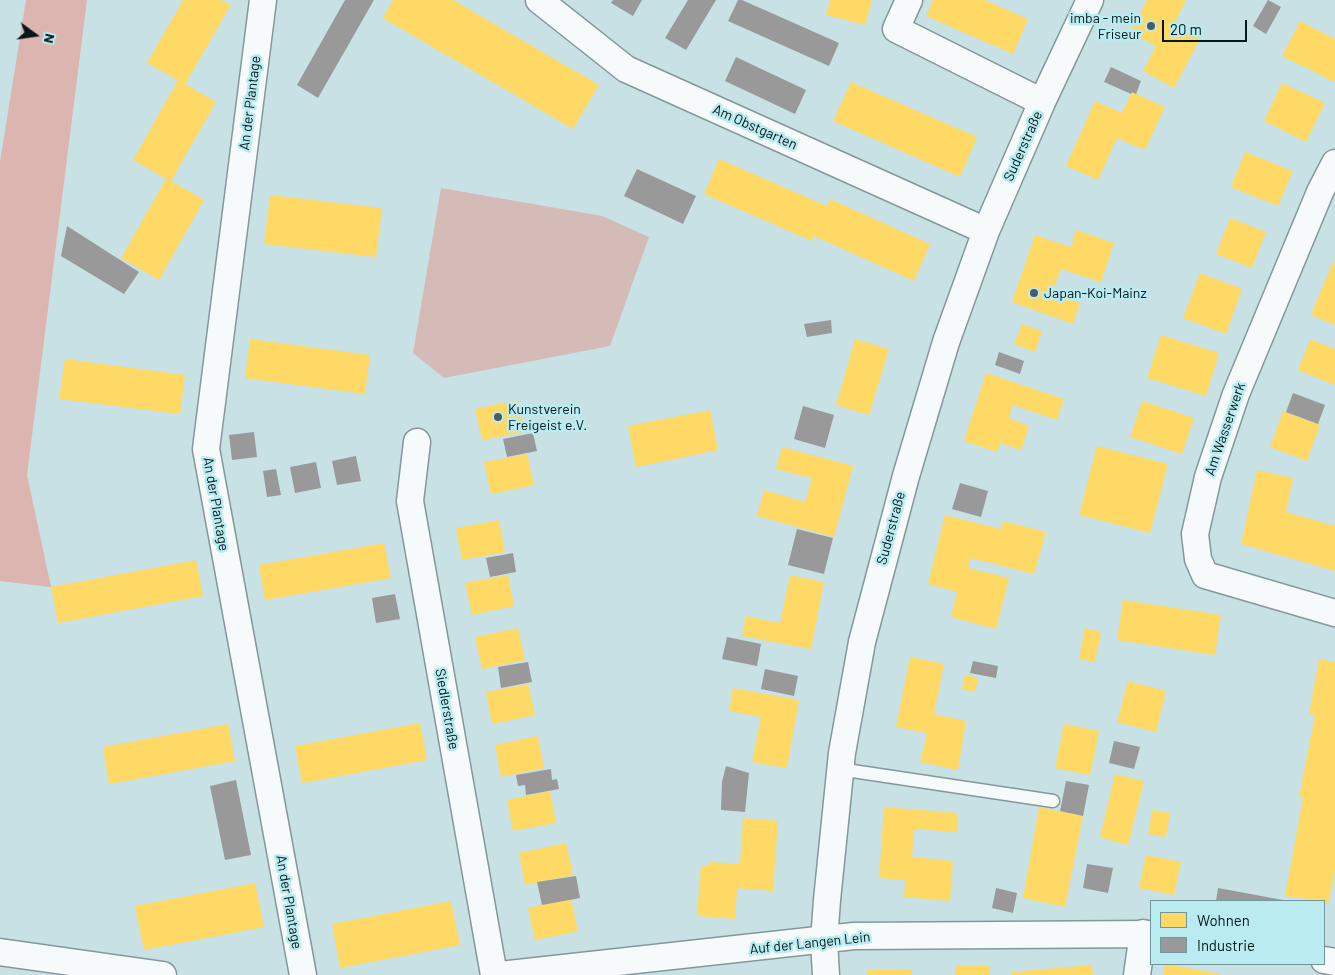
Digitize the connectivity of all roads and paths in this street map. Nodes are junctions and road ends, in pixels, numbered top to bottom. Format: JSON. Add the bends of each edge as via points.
{"nodes":[{"id":1,"x":263,"y":0,"type":"edge"},
{"id":2,"x":539,"y":0,"type":"edge"},
{"id":3,"x":909,"y":0,"type":"edge"},
{"id":4,"x":1090,"y":0,"type":"edge"},
{"id":5,"x":1042,"y":102,"type":"junction"},
{"id":6,"x":1335,"y":163,"type":"edge"},
{"id":7,"x":986,"y":231,"type":"junction"},
{"id":8,"x":417,"y":442,"type":"dead end"},
{"id":9,"x":1335,"y":613,"type":"edge"},
{"id":10,"x":839,"y":769,"type":"junction"},
{"id":11,"x":1053,"y":801,"type":"dead end"},
{"id":12,"x":1147,"y":934,"type":"edge"},
{"id":13,"x":824,"y":941,"type":"junction"},
{"id":14,"x":0,"y":952,"type":"edge"},
{"id":15,"x":163,"y":975,"type":"edge"},
{"id":16,"x":302,"y":975,"type":"edge"},
{"id":17,"x":503,"y":975,"type":"edge"},
{"id":18,"x":826,"y":975,"type":"edge"},
{"id":19,"x":1138,"y":975,"type":"edge"}],
"edges":[{"from":1,"to":16,"type":"street","name":"An der Plantage","via":[[206,449]]},
{"from":2,"to":7,"type":"street","name":"Am Obstgarten","via":[[626,69]]},
{"from":3,"to":5,"type":"street","name":"Suderstraße","via":[[896,29]]},
{"from":4,"to":5,"type":"street","name":"Suderstraße"},
{"from":5,"to":7,"type":"street","name":"Suderstraße"},
{"from":6,"to":9,"type":"street","name":"Am Wasserwerk","via":[[1236,394],[1208,477],[1195,534],[1198,559],[1205,574]]},
{"from":7,"to":10,"type":"street","name":"Suderstraße","via":[[946,342],[906,476],[862,642]]},
{"from":8,"to":17,"type":"street","name":"Siedlerstraße","via":[[410,501]]},
{"from":10,"to":11,"type":"lane"},
{"from":10,"to":13,"type":"street","name":"Suderstraße"},
{"from":12,"to":13,"type":"street","name":"Auf der Langen Lein","via":[[854,936]]},
{"from":12,"to":19,"type":"street"},
{"from":13,"to":17,"type":"street","name":"Auf der Langen Lein"},
{"from":13,"to":18,"type":"street","name":"Suderstraße"},
{"from":14,"to":15,"type":"street"}]}
